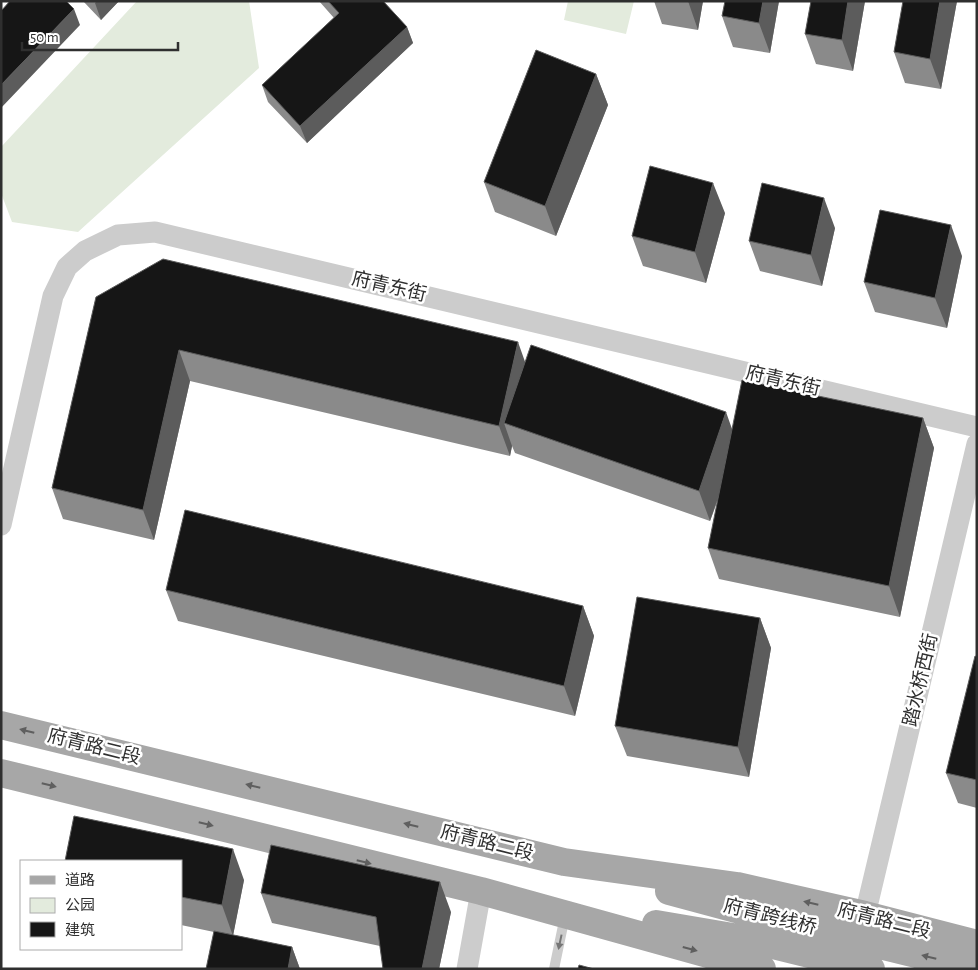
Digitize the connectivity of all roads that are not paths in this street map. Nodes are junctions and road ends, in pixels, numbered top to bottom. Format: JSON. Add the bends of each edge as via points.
{"nodes":[{"id":1,"x":977,"y":427,"type":"edge"},
{"id":2,"x":977,"y":444,"type":"edge"},
{"id":3,"x":1,"y":525,"type":"edge"},
{"id":4,"x":1,"y":725,"type":"edge"},
{"id":5,"x":1,"y":773,"type":"edge"},
{"id":6,"x":564,"y":862,"type":"junction"},
{"id":7,"x":489,"y":893,"type":"junction"},
{"id":8,"x":565,"y":915,"type":"junction"},
{"id":9,"x":865,"y":915,"type":"junction"},
{"id":10,"x":977,"y":944,"type":"edge"},
{"id":11,"x":757,"y":952,"type":"edge"},
{"id":12,"x":467,"y":969,"type":"edge"},
{"id":13,"x":554,"y":969,"type":"edge"},
{"id":14,"x":870,"y":969,"type":"edge"},
{"id":15,"x":977,"y":969,"type":"edge"}],
"edges":[{"from":1,"to":3,"type":"street","name":"府青东街","via":[[155,232],[118,235],[85,251],[67,267],[53,296]]},
{"from":2,"to":9,"type":"street","name":"踏水桥西街"},
{"from":6,"to":4,"type":"main road","name":"府青路二段","one_way":true},
{"from":5,"to":7,"type":"main road","one_way":true},
{"from":9,"to":6,"type":"main road","name":"府青路二段","one_way":true,"via":[[737,886]]},
{"from":6,"to":11,"type":"main road","name":"府青跨线桥"},
{"from":7,"to":8,"type":"main road"},
{"from":7,"to":11,"type":"main road","name":"府青跨线桥"},
{"from":7,"to":12,"type":"street"},
{"from":8,"to":11,"type":"main road","one_way":true},
{"from":8,"to":13,"type":"lane","one_way":true},
{"from":9,"to":10,"type":"main road","name":"府青路二段"},
{"from":11,"to":14,"type":"main road","name":"府青跨线桥"},
{"from":15,"to":11,"type":"main road","name":"府青跨线桥","one_way":true}]}
